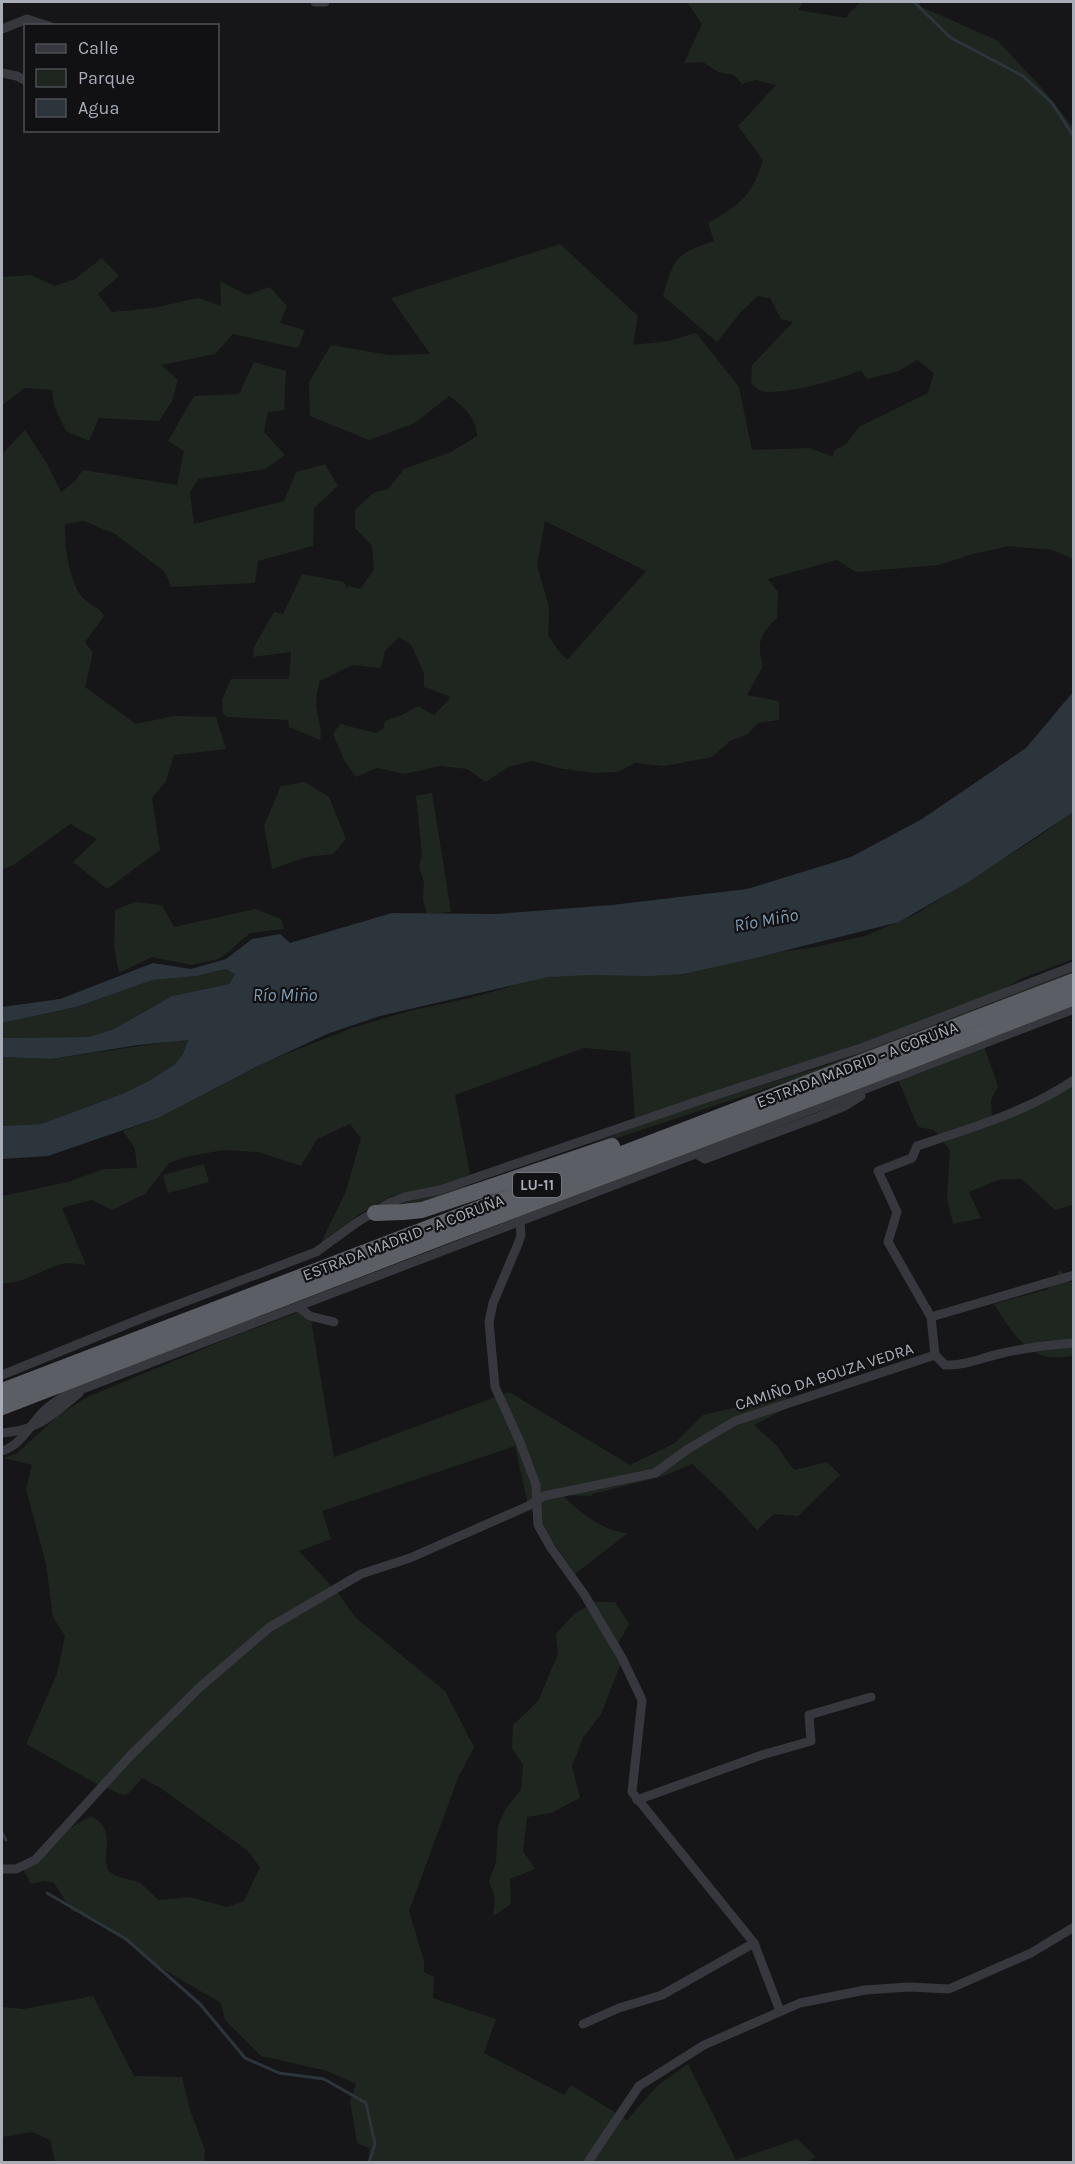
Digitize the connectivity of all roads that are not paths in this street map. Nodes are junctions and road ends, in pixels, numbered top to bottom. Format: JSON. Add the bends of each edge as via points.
{"nodes":[{"id":1,"x":315,"y":2,"type":"edge"},
{"id":2,"x":326,"y":2,"type":"edge"},
{"id":3,"x":43,"y":24,"type":"edge"},
{"id":4,"x":2,"y":30,"type":"edge"},
{"id":5,"x":2,"y":73,"type":"edge"},
{"id":6,"x":24,"y":80,"type":"edge"},
{"id":7,"x":1074,"y":966,"type":"edge"},
{"id":8,"x":1074,"y":981,"type":"edge"},
{"id":9,"x":1074,"y":996,"type":"edge"},
{"id":10,"x":1074,"y":1009,"type":"edge"},
{"id":11,"x":1074,"y":1080,"type":"edge"},
{"id":12,"x":785,"y":1091,"type":"junction"},
{"id":13,"x":375,"y":1213,"type":"junction"},
{"id":14,"x":520,"y":1221,"type":"junction"},
{"id":15,"x":1074,"y":1275,"type":"edge"},
{"id":16,"x":298,"y":1307,"type":"junction"},
{"id":17,"x":932,"y":1317,"type":"junction"},
{"id":18,"x":334,"y":1322,"type":"dead end"},
{"id":19,"x":1074,"y":1343,"type":"edge"},
{"id":20,"x":935,"y":1355,"type":"junction"},
{"id":21,"x":2,"y":1375,"type":"edge"},
{"id":22,"x":2,"y":1391,"type":"edge"},
{"id":23,"x":2,"y":1407,"type":"edge"},
{"id":24,"x":29,"y":1429,"type":"junction"},
{"id":25,"x":2,"y":1433,"type":"edge"},
{"id":26,"x":2,"y":1451,"type":"edge"},
{"id":27,"x":536,"y":1501,"type":"junction"},
{"id":28,"x":871,"y":1697,"type":"dead end"},
{"id":29,"x":637,"y":1800,"type":"junction"},
{"id":30,"x":2,"y":1869,"type":"edge"},
{"id":31,"x":1074,"y":1927,"type":"edge"},
{"id":32,"x":754,"y":1943,"type":"junction"},
{"id":33,"x":780,"y":2012,"type":"junction"},
{"id":34,"x":583,"y":2024,"type":"dead end"},
{"id":35,"x":588,"y":2163,"type":"edge"}],
"edges":[{"from":1,"to":2,"type":"street"},
{"from":3,"to":4,"type":"street","via":[[27,19]]},
{"from":5,"to":6,"type":"street"},
{"from":7,"to":13,"type":"street","via":[[835,1057],[498,1172],[405,1197]]},
{"from":8,"to":12,"type":"highway","name":"ESTRADA MADRID - A CORUÑA","number":"LU-11"},
{"from":9,"to":23,"type":"highway","name":"ESTRADA MADRID - A CORUÑA","number":"LU-11"},
{"from":10,"to":14,"type":"street"},
{"from":11,"to":17,"type":"street","name":"CAMIÑO DA BOUZA VEDRA","via":[[1033,1104],[917,1146],[912,1158],[878,1171],[897,1212],[888,1242]]},
{"from":12,"to":13,"type":"highway","via":[[422,1210]]},
{"from":12,"to":22,"type":"highway","name":"ESTRADA MADRID - A CORUÑA","number":"LU-11"},
{"from":13,"to":21,"type":"street","via":[[316,1252]]},
{"from":14,"to":16,"type":"street"},
{"from":14,"to":27,"type":"street","via":[[518,1244],[493,1303],[490,1343],[495,1388],[536,1485]]},
{"from":15,"to":17,"type":"street"},
{"from":16,"to":18,"type":"street","via":[[310,1316]]},
{"from":16,"to":24,"type":"street","via":[[64,1396],[52,1402]]},
{"from":17,"to":20,"type":"street","name":"CAMIÑO DA BOUZA VEDRA"},
{"from":19,"to":20,"type":"street","via":[[1031,1347],[958,1366],[945,1365]]},
{"from":20,"to":27,"type":"street","name":"CAMIÑO DA BOUZA VEDRA","via":[[735,1421],[655,1473]]},
{"from":24,"to":25,"type":"street"},
{"from":24,"to":26,"type":"street","via":[[21,1440]]},
{"from":27,"to":29,"type":"street","via":[[538,1525],[584,1594],[642,1700],[632,1792]]},
{"from":27,"to":30,"type":"street","name":"CAMIÑO DA BOUZA VEDRA","via":[[410,1558],[361,1574],[270,1627],[199,1688],[130,1756],[35,1860],[16,1869]]},
{"from":28,"to":29,"type":"street","via":[[809,1715],[811,1741]]},
{"from":29,"to":32,"type":"street"},
{"from":31,"to":33,"type":"street","via":[[1031,1953],[949,1989],[865,1990],[800,2003]]},
{"from":32,"to":33,"type":"street"},
{"from":32,"to":34,"type":"street","via":[[662,1995]]},
{"from":33,"to":35,"type":"street","via":[[704,2045],[639,2086]]}]}
